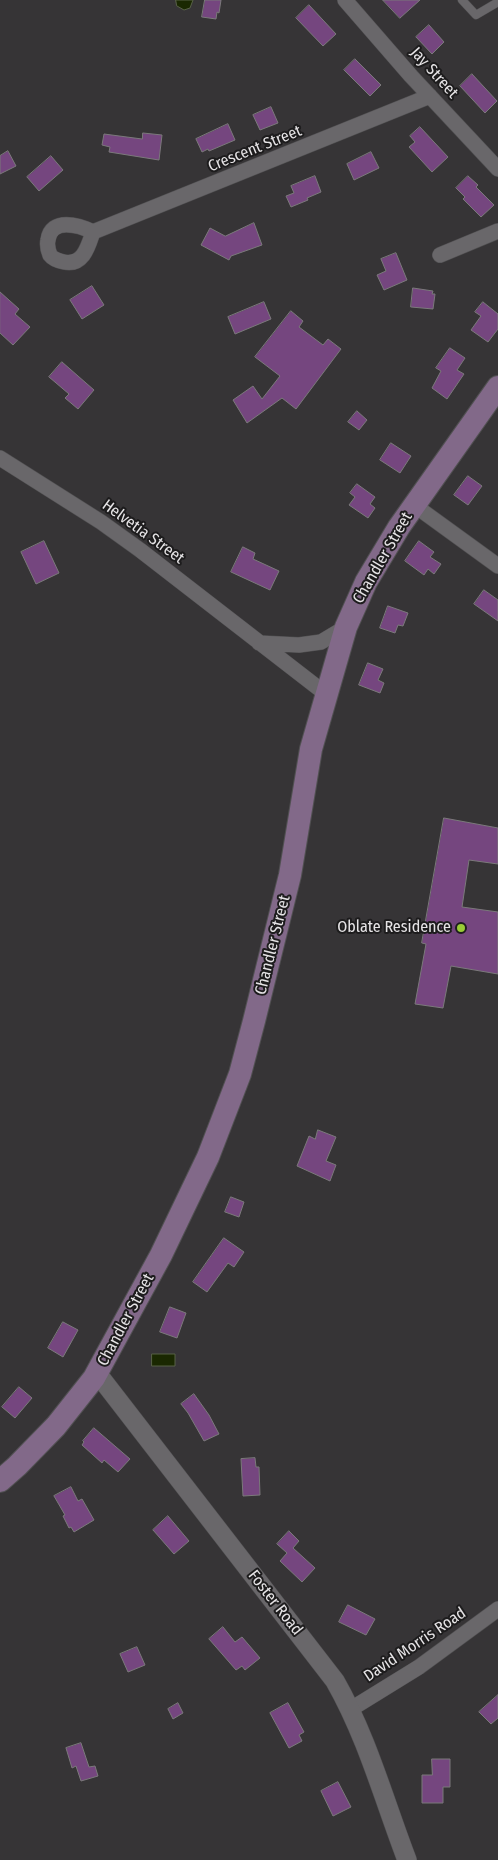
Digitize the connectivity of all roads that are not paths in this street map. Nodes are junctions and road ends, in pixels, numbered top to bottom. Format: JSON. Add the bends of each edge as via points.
{"nodes":[{"id":1,"x":345,"y":0,"type":"edge"},
{"id":2,"x":462,"y":0,"type":"edge"},
{"id":3,"x":498,"y":2,"type":"edge"},
{"id":4,"x":430,"y":96,"type":"junction"},
{"id":5,"x":498,"y":169,"type":"edge"},
{"id":6,"x":498,"y":231,"type":"edge"},
{"id":7,"x":93,"y":232,"type":"dead end"},
{"id":8,"x":440,"y":255,"type":"dead end"},
{"id":9,"x":498,"y":387,"type":"edge"},
{"id":10,"x":0,"y":458,"type":"edge"},
{"id":11,"x":414,"y":505,"type":"junction"},
{"id":12,"x":498,"y":566,"type":"edge"},
{"id":13,"x":346,"y":627,"type":"junction"},
{"id":14,"x":259,"y":643,"type":"junction"},
{"id":15,"x":326,"y":694,"type":"junction"},
{"id":16,"x":97,"y":1373,"type":"junction"},
{"id":17,"x":0,"y":1481,"type":"edge"},
{"id":18,"x":498,"y":1609,"type":"edge"},
{"id":19,"x":351,"y":1709,"type":"junction"},
{"id":20,"x":407,"y":1860,"type":"edge"}],
"edges":[{"from":1,"to":4,"type":"street","name":"Jay Street"},
{"from":2,"to":3,"type":"lane","via":[[476,15]]},
{"from":4,"to":5,"type":"street","name":"Jay Street"},
{"from":4,"to":7,"type":"street","name":"Crescent Street"},
{"from":6,"to":8,"type":"street"},
{"from":9,"to":11,"type":"main road","name":"Chandler Street"},
{"from":10,"to":14,"type":"street","name":"Helvetia Street","via":[[101,522]]},
{"from":11,"to":12,"type":"street"},
{"from":11,"to":13,"type":"main road","name":"Chandler Street","via":[[366,582]]},
{"from":13,"to":14,"type":"street","via":[[321,642],[299,645]]},
{"from":13,"to":15,"type":"main road","name":"Chandler Street"},
{"from":14,"to":15,"type":"street","name":"Helvetia Street"},
{"from":15,"to":16,"type":"main road","name":"Chandler Street","via":[[312,748],[290,875],[238,1082],[204,1166],[161,1255]]},
{"from":16,"to":17,"type":"main road","name":"Chandler Street","via":[[56,1426]]},
{"from":16,"to":19,"type":"street","name":"Foster Road","via":[[335,1681]]},
{"from":18,"to":19,"type":"street","name":"David Morris Road","via":[[419,1667]]},
{"from":19,"to":20,"type":"street","name":"Foster Road"}]}
